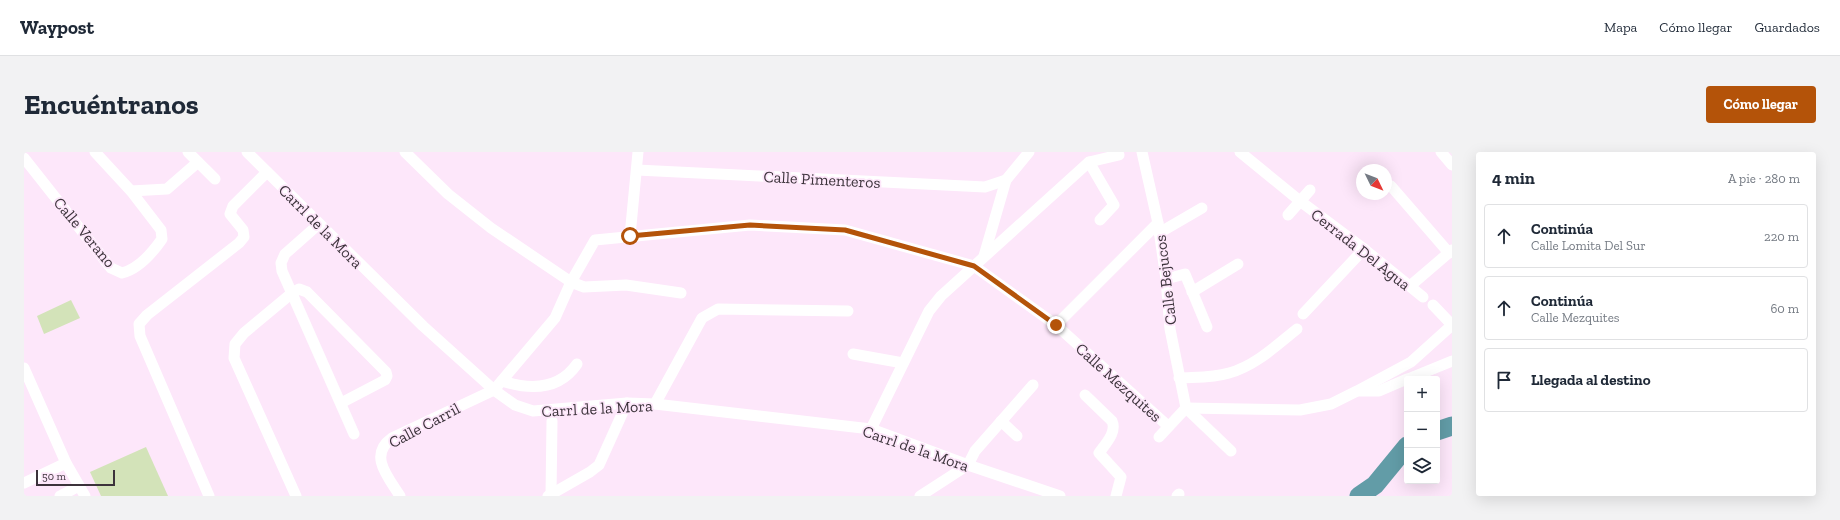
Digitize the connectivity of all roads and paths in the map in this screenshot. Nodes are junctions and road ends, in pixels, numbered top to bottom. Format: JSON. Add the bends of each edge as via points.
{"nodes":[{"id":1,"x":95,"y":152,"type":"edge"},
{"id":2,"x":188,"y":152,"type":"edge"},
{"id":3,"x":247,"y":152,"type":"edge"},
{"id":4,"x":405,"y":152,"type":"edge"},
{"id":5,"x":638,"y":152,"type":"edge"},
{"id":6,"x":1029,"y":152,"type":"edge"},
{"id":7,"x":1142,"y":152,"type":"edge"},
{"id":8,"x":1240,"y":152,"type":"edge"},
{"id":9,"x":1441,"y":152,"type":"edge"},
{"id":10,"x":1119,"y":155,"type":"dead end"},
{"id":11,"x":24,"y":158,"type":"edge"},
{"id":12,"x":198,"y":162,"type":"junction"},
{"id":13,"x":1089,"y":162,"type":"junction"},
{"id":14,"x":1452,"y":166,"type":"edge"},
{"id":15,"x":637,"y":170,"type":"junction"},
{"id":16,"x":267,"y":172,"type":"junction"},
{"id":17,"x":215,"y":179,"type":"dead end"},
{"id":18,"x":1006,"y":180,"type":"junction"},
{"id":19,"x":1392,"y":187,"type":"edge"},
{"id":20,"x":1310,"y":190,"type":"dead end"},
{"id":21,"x":131,"y":191,"type":"junction"},
{"id":22,"x":1300,"y":201,"type":"junction"},
{"id":23,"x":1202,"y":208,"type":"dead end"},
{"id":24,"x":1288,"y":215,"type":"dead end"},
{"id":25,"x":1100,"y":220,"type":"dead end"},
{"id":26,"x":319,"y":224,"type":"junction"},
{"id":27,"x":1159,"y":228,"type":"junction"},
{"id":28,"x":630,"y":236,"type":"junction"},
{"id":29,"x":1364,"y":249,"type":"junction"},
{"id":30,"x":1450,"y":252,"type":"edge"},
{"id":31,"x":984,"y":257,"type":"junction"},
{"id":32,"x":1238,"y":264,"type":"dead end"},
{"id":33,"x":974,"y":266,"type":"junction"},
{"id":34,"x":1166,"y":279,"type":"junction"},
{"id":35,"x":571,"y":282,"type":"junction"},
{"id":36,"x":1410,"y":286,"type":"junction"},
{"id":37,"x":1192,"y":292,"type":"junction"},
{"id":38,"x":292,"y":293,"type":"junction"},
{"id":39,"x":681,"y":293,"type":"dead end"},
{"id":40,"x":1423,"y":297,"type":"dead end"},
{"id":41,"x":1433,"y":305,"type":"dead end"},
{"id":42,"x":848,"y":310,"type":"dead end"},
{"id":43,"x":1303,"y":314,"type":"dead end"},
{"id":44,"x":1056,"y":325,"type":"junction"},
{"id":45,"x":1452,"y":325,"type":"edge"},
{"id":46,"x":1207,"y":327,"type":"dead end"},
{"id":47,"x":1297,"y":329,"type":"dead end"},
{"id":48,"x":853,"y":354,"type":"dead end"},
{"id":49,"x":1452,"y":361,"type":"edge"},
{"id":50,"x":903,"y":363,"type":"junction"},
{"id":51,"x":577,"y":364,"type":"dead end"},
{"id":52,"x":24,"y":368,"type":"edge"},
{"id":53,"x":1414,"y":376,"type":"edge"},
{"id":54,"x":1179,"y":378,"type":"junction"},
{"id":55,"x":1404,"y":380,"type":"edge"},
{"id":56,"x":502,"y":381,"type":"junction"},
{"id":57,"x":1033,"y":385,"type":"dead end"},
{"id":58,"x":494,"y":390,"type":"junction"},
{"id":59,"x":1357,"y":391,"type":"junction"},
{"id":60,"x":1085,"y":395,"type":"dead end"},
{"id":61,"x":341,"y":403,"type":"junction"},
{"id":62,"x":627,"y":403,"type":"junction"},
{"id":63,"x":655,"y":404,"type":"junction"},
{"id":64,"x":1186,"y":408,"type":"junction"},
{"id":65,"x":1001,"y":421,"type":"junction"},
{"id":66,"x":552,"y":422,"type":"dead end"},
{"id":67,"x":1168,"y":426,"type":"junction"},
{"id":68,"x":871,"y":429,"type":"junction"},
{"id":69,"x":354,"y":434,"type":"dead end"},
{"id":70,"x":1017,"y":436,"type":"dead end"},
{"id":71,"x":1159,"y":437,"type":"dead end"},
{"id":72,"x":1231,"y":451,"type":"dead end"},
{"id":73,"x":66,"y":463,"type":"junction"},
{"id":74,"x":968,"y":465,"type":"junction"},
{"id":75,"x":24,"y":482,"type":"edge"},
{"id":76,"x":79,"y":486,"type":"junction"},
{"id":77,"x":549,"y":495,"type":"edge"},
{"id":78,"x":60,"y":496,"type":"edge"},
{"id":79,"x":85,"y":496,"type":"edge"},
{"id":80,"x":209,"y":496,"type":"edge"},
{"id":81,"x":296,"y":496,"type":"edge"},
{"id":82,"x":400,"y":496,"type":"edge"},
{"id":83,"x":920,"y":496,"type":"edge"},
{"id":84,"x":1060,"y":496,"type":"edge"},
{"id":85,"x":1116,"y":496,"type":"edge"}],
"edges":[{"from":1,"to":21,"type":"street"},
{"from":2,"to":12,"type":"street"},
{"from":3,"to":16,"type":"street","name":"Carrl de la Mora"},
{"from":4,"to":35,"type":"street","via":[[448,194],[491,228]]},
{"from":5,"to":15,"type":"street"},
{"from":6,"to":18,"type":"street"},
{"from":7,"to":27,"type":"street","name":"Calle Bejucos"},
{"from":8,"to":22,"type":"street","name":"Cerrada Del Agua"},
{"from":9,"to":14,"type":"street"},
{"from":10,"to":13,"type":"street"},
{"from":11,"to":21,"type":"street","name":"Calle Verano","via":[[112,268],[122,273],[130,271],[156,248],[162,239],[161,230]]},
{"from":12,"to":17,"type":"street"},
{"from":12,"to":21,"type":"street","via":[[168,190]]},
{"from":13,"to":25,"type":"street","via":[[1114,205]]},
{"from":13,"to":31,"type":"street"},
{"from":15,"to":18,"type":"street","name":"Calle Pimenteros","via":[[985,187]]},
{"from":15,"to":28,"type":"street"},
{"from":16,"to":26,"type":"street","name":"Carrl de la Mora"},
{"from":16,"to":80,"type":"street","via":[[233,206],[230,214],[243,230],[244,236],[239,243],[139,324],[140,336]]},
{"from":18,"to":31,"type":"street"},
{"from":19,"to":30,"type":"street"},
{"from":20,"to":22,"type":"street"},
{"from":22,"to":24,"type":"street"},
{"from":22,"to":29,"type":"street","name":"Cerrada Del Agua"},
{"from":23,"to":27,"type":"street"},
{"from":26,"to":38,"type":"street","via":[[286,254],[281,263]]},
{"from":26,"to":58,"type":"street","name":"Carrl de la Mora","via":[[423,326]]},
{"from":27,"to":34,"type":"street","name":"Calle Bejucos"},
{"from":27,"to":44,"type":"street"},
{"from":28,"to":33,"type":"street","via":[[750,225],[845,230]]},
{"from":28,"to":35,"type":"street","via":[[595,240]]},
{"from":29,"to":36,"type":"street","name":"Cerrada Del Agua"},
{"from":29,"to":43,"type":"street"},
{"from":30,"to":36,"type":"street"},
{"from":31,"to":33,"type":"street"},
{"from":32,"to":37,"type":"street"},
{"from":33,"to":44,"type":"street","name":"Calle Mezquites"},
{"from":33,"to":50,"type":"street","via":[[941,296],[929,311]]},
{"from":34,"to":37,"type":"street","via":[[1185,274]]},
{"from":34,"to":54,"type":"street","name":"Calle Bejucos","via":[[1170,329]]},
{"from":35,"to":39,"type":"street","via":[[584,287],[626,285]]},
{"from":35,"to":56,"type":"street","via":[[555,318]]},
{"from":36,"to":40,"type":"street","name":"Cerrada Del Agua"},
{"from":37,"to":46,"type":"street"},
{"from":38,"to":61,"type":"street"},
{"from":38,"to":61,"type":"street","via":[[299,289],[307,292],[386,372],[385,380]]},
{"from":38,"to":81,"type":"street","via":[[244,333],[235,344],[234,358]]},
{"from":41,"to":45,"type":"street"},
{"from":42,"to":63,"type":"street","via":[[718,309],[702,318]]},
{"from":44,"to":67,"type":"street","name":"Calle Mezquites"},
{"from":45,"to":59,"type":"street","via":[[1411,362]]},
{"from":47,"to":54,"type":"street","via":[[1258,359],[1230,373]]},
{"from":48,"to":50,"type":"street"},
{"from":49,"to":53,"type":"street"},
{"from":50,"to":68,"type":"street"},
{"from":51,"to":56,"type":"street","via":[[570,373],[544,386]]},
{"from":52,"to":73,"type":"street"},
{"from":54,"to":64,"type":"street","name":"Calle Bejucos"},
{"from":55,"to":59,"type":"street","via":[[1380,391]]},
{"from":56,"to":58,"type":"street"},
{"from":57,"to":65,"type":"street"},
{"from":58,"to":62,"type":"street","name":"Carrl de la Mora","via":[[515,405],[533,411]]},
{"from":58,"to":82,"type":"street","name":"Calle Carril","via":[[392,438],[385,444],[380,452],[380,460]]},
{"from":59,"to":64,"type":"street","via":[[1331,404],[1300,410]]},
{"from":60,"to":85,"type":"street","via":[[1112,420],[1115,426],[1099,453],[1121,477]]},
{"from":61,"to":69,"type":"street"},
{"from":62,"to":63,"type":"street","name":"Carrl de la Mora"},
{"from":62,"to":77,"type":"street","via":[[599,465]]},
{"from":63,"to":68,"type":"street","name":"Carrl de la Mora"},
{"from":64,"to":67,"type":"street"},
{"from":64,"to":72,"type":"street"},
{"from":65,"to":70,"type":"street"},
{"from":65,"to":74,"type":"street","via":[[975,451]]},
{"from":66,"to":77,"type":"street"},
{"from":67,"to":71,"type":"street"},
{"from":68,"to":74,"type":"street","name":"Carrl de la Mora"},
{"from":73,"to":75,"type":"street"},
{"from":73,"to":76,"type":"street"},
{"from":74,"to":83,"type":"street"},
{"from":74,"to":84,"type":"street","name":"Carrl de la Mora"},
{"from":76,"to":78,"type":"street"},
{"from":76,"to":79,"type":"street"}]}
